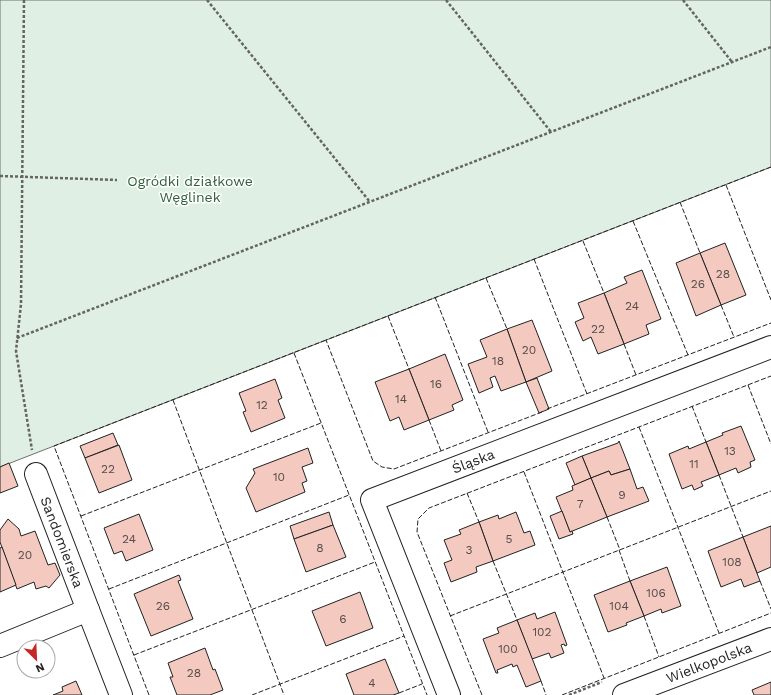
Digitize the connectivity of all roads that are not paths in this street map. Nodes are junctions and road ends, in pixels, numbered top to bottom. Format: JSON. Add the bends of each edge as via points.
{"nodes":[{"id":1,"x":771,"y":347,"type":"edge"},
{"id":2,"x":36,"y":474,"type":"road end"},
{"id":3,"x":88,"y":610,"type":"junction"},
{"id":4,"x":771,"y":639,"type":"edge"},
{"id":5,"x":0,"y":646,"type":"edge"},
{"id":6,"x":121,"y":695,"type":"edge"},
{"id":7,"x":449,"y":695,"type":"edge"},
{"id":8,"x":624,"y":695,"type":"edge"}],
"edges":[{"from":1,"to":7,"type":"street","name":"Śląska","via":[[372,500]]},
{"from":2,"to":3,"type":"street","name":"Sandomierska"},
{"from":3,"to":5,"type":"street"},
{"from":3,"to":6,"type":"street","name":"Sandomierska"},
{"from":4,"to":8,"type":"street","name":"Wielkopolska"}]}
